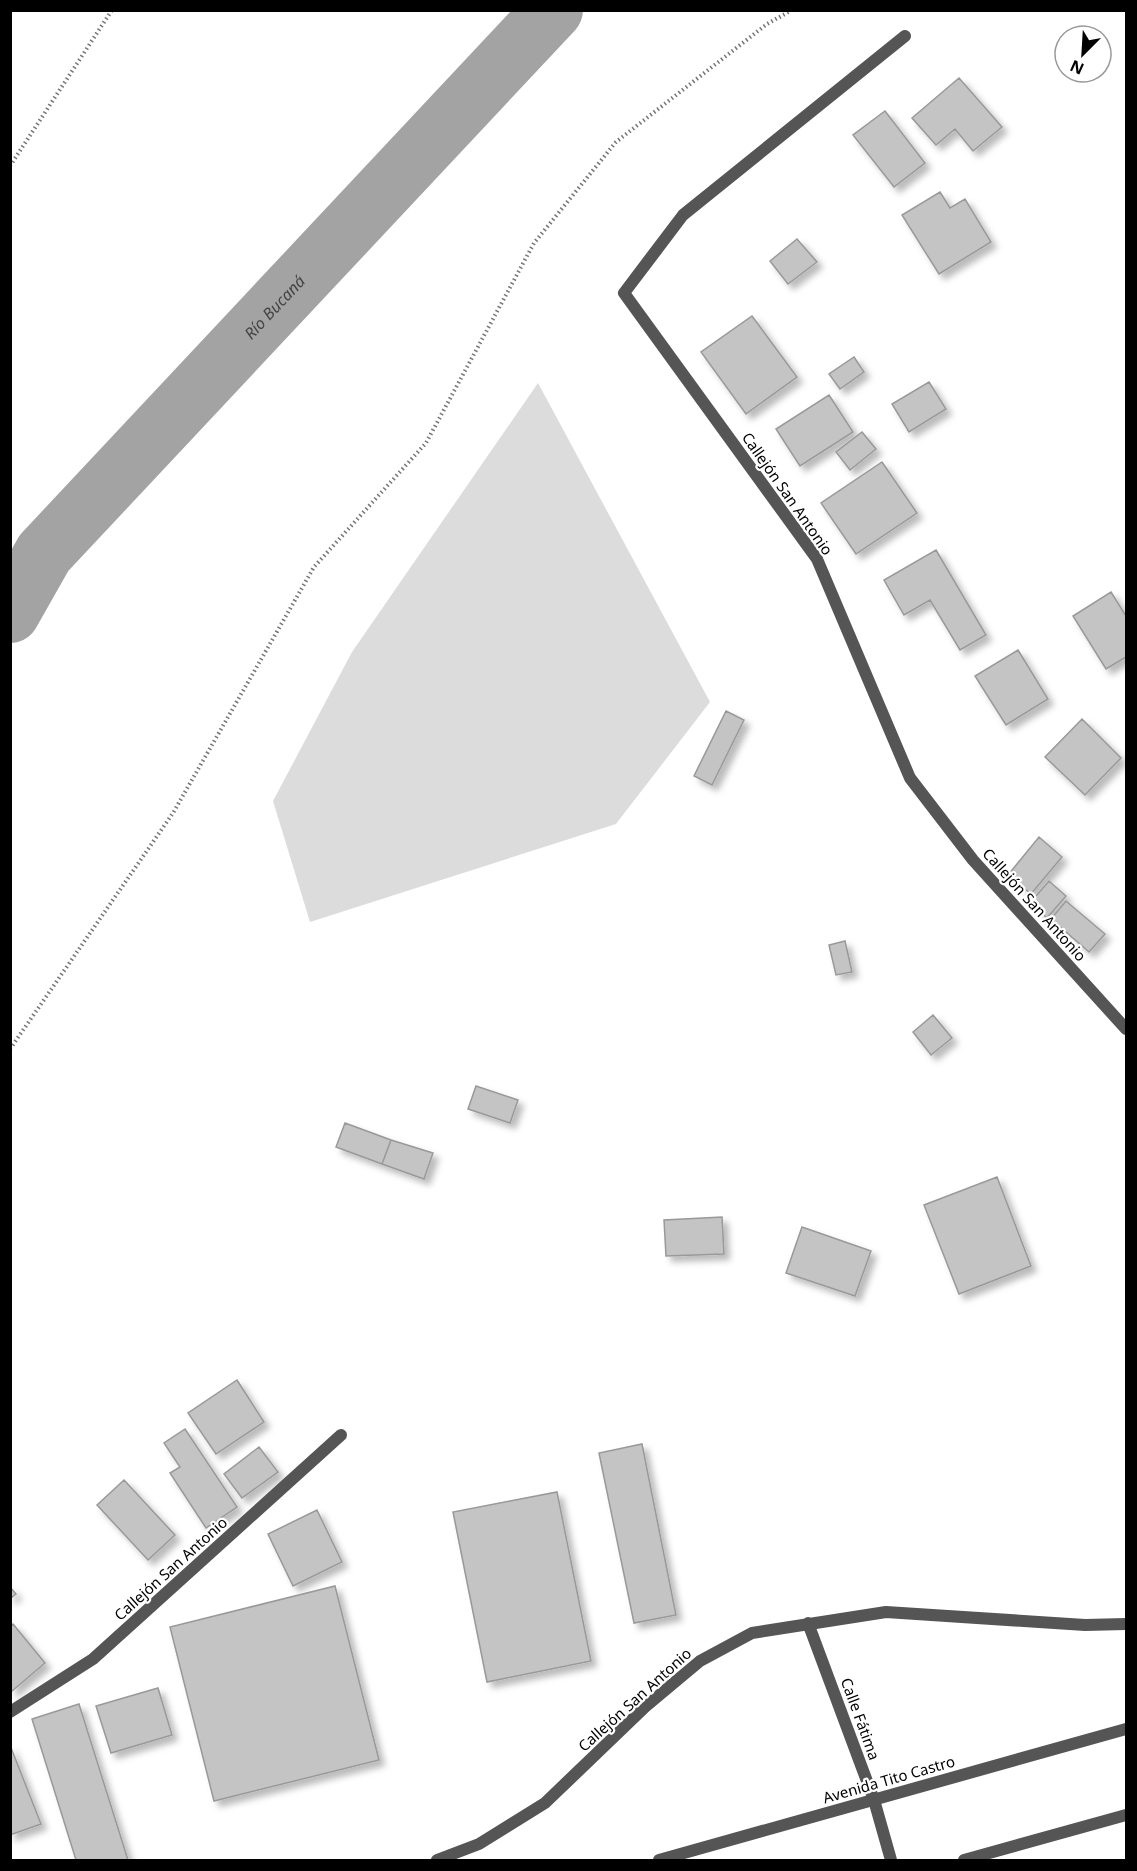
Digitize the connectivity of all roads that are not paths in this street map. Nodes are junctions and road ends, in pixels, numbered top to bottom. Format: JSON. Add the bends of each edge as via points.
{"nodes":[{"id":1,"x":905,"y":36,"type":"dead end"},
{"id":2,"x":1126,"y":1029,"type":"edge"},
{"id":3,"x":341,"y":1435,"type":"dead end"},
{"id":4,"x":808,"y":1623,"type":"junction"},
{"id":5,"x":1126,"y":1624,"type":"edge"},
{"id":6,"x":10,"y":1712,"type":"edge"},
{"id":7,"x":1126,"y":1729,"type":"edge"},
{"id":8,"x":874,"y":1800,"type":"junction"},
{"id":9,"x":1126,"y":1815,"type":"edge"},
{"id":10,"x":437,"y":1860,"type":"edge"},
{"id":11,"x":659,"y":1860,"type":"edge"},
{"id":12,"x":891,"y":1860,"type":"edge"},
{"id":13,"x":964,"y":1860,"type":"edge"}],
"edges":[{"from":1,"to":2,"type":"street","name":"Callejón San Antonio","via":[[683,215],[624,292],[817,559],[910,778],[973,860]]},
{"from":3,"to":6,"type":"street","name":"Callejón San Antonio","via":[[93,1659]]},
{"from":4,"to":5,"type":"street","name":"Callejón San Antonio","via":[[886,1612],[1085,1625]]},
{"from":4,"to":8,"type":"street","name":"Calle Fátima"},
{"from":4,"to":10,"type":"street","name":"Callejón San Antonio","via":[[752,1633],[700,1661],[645,1707],[545,1803],[479,1844]]},
{"from":7,"to":8,"type":"street","name":"Avenida Tito Castro"},
{"from":8,"to":11,"type":"street","name":"Avenida Tito Castro"},
{"from":8,"to":12,"type":"street","name":"Calle Fátima"},
{"from":9,"to":13,"type":"street"}]}
